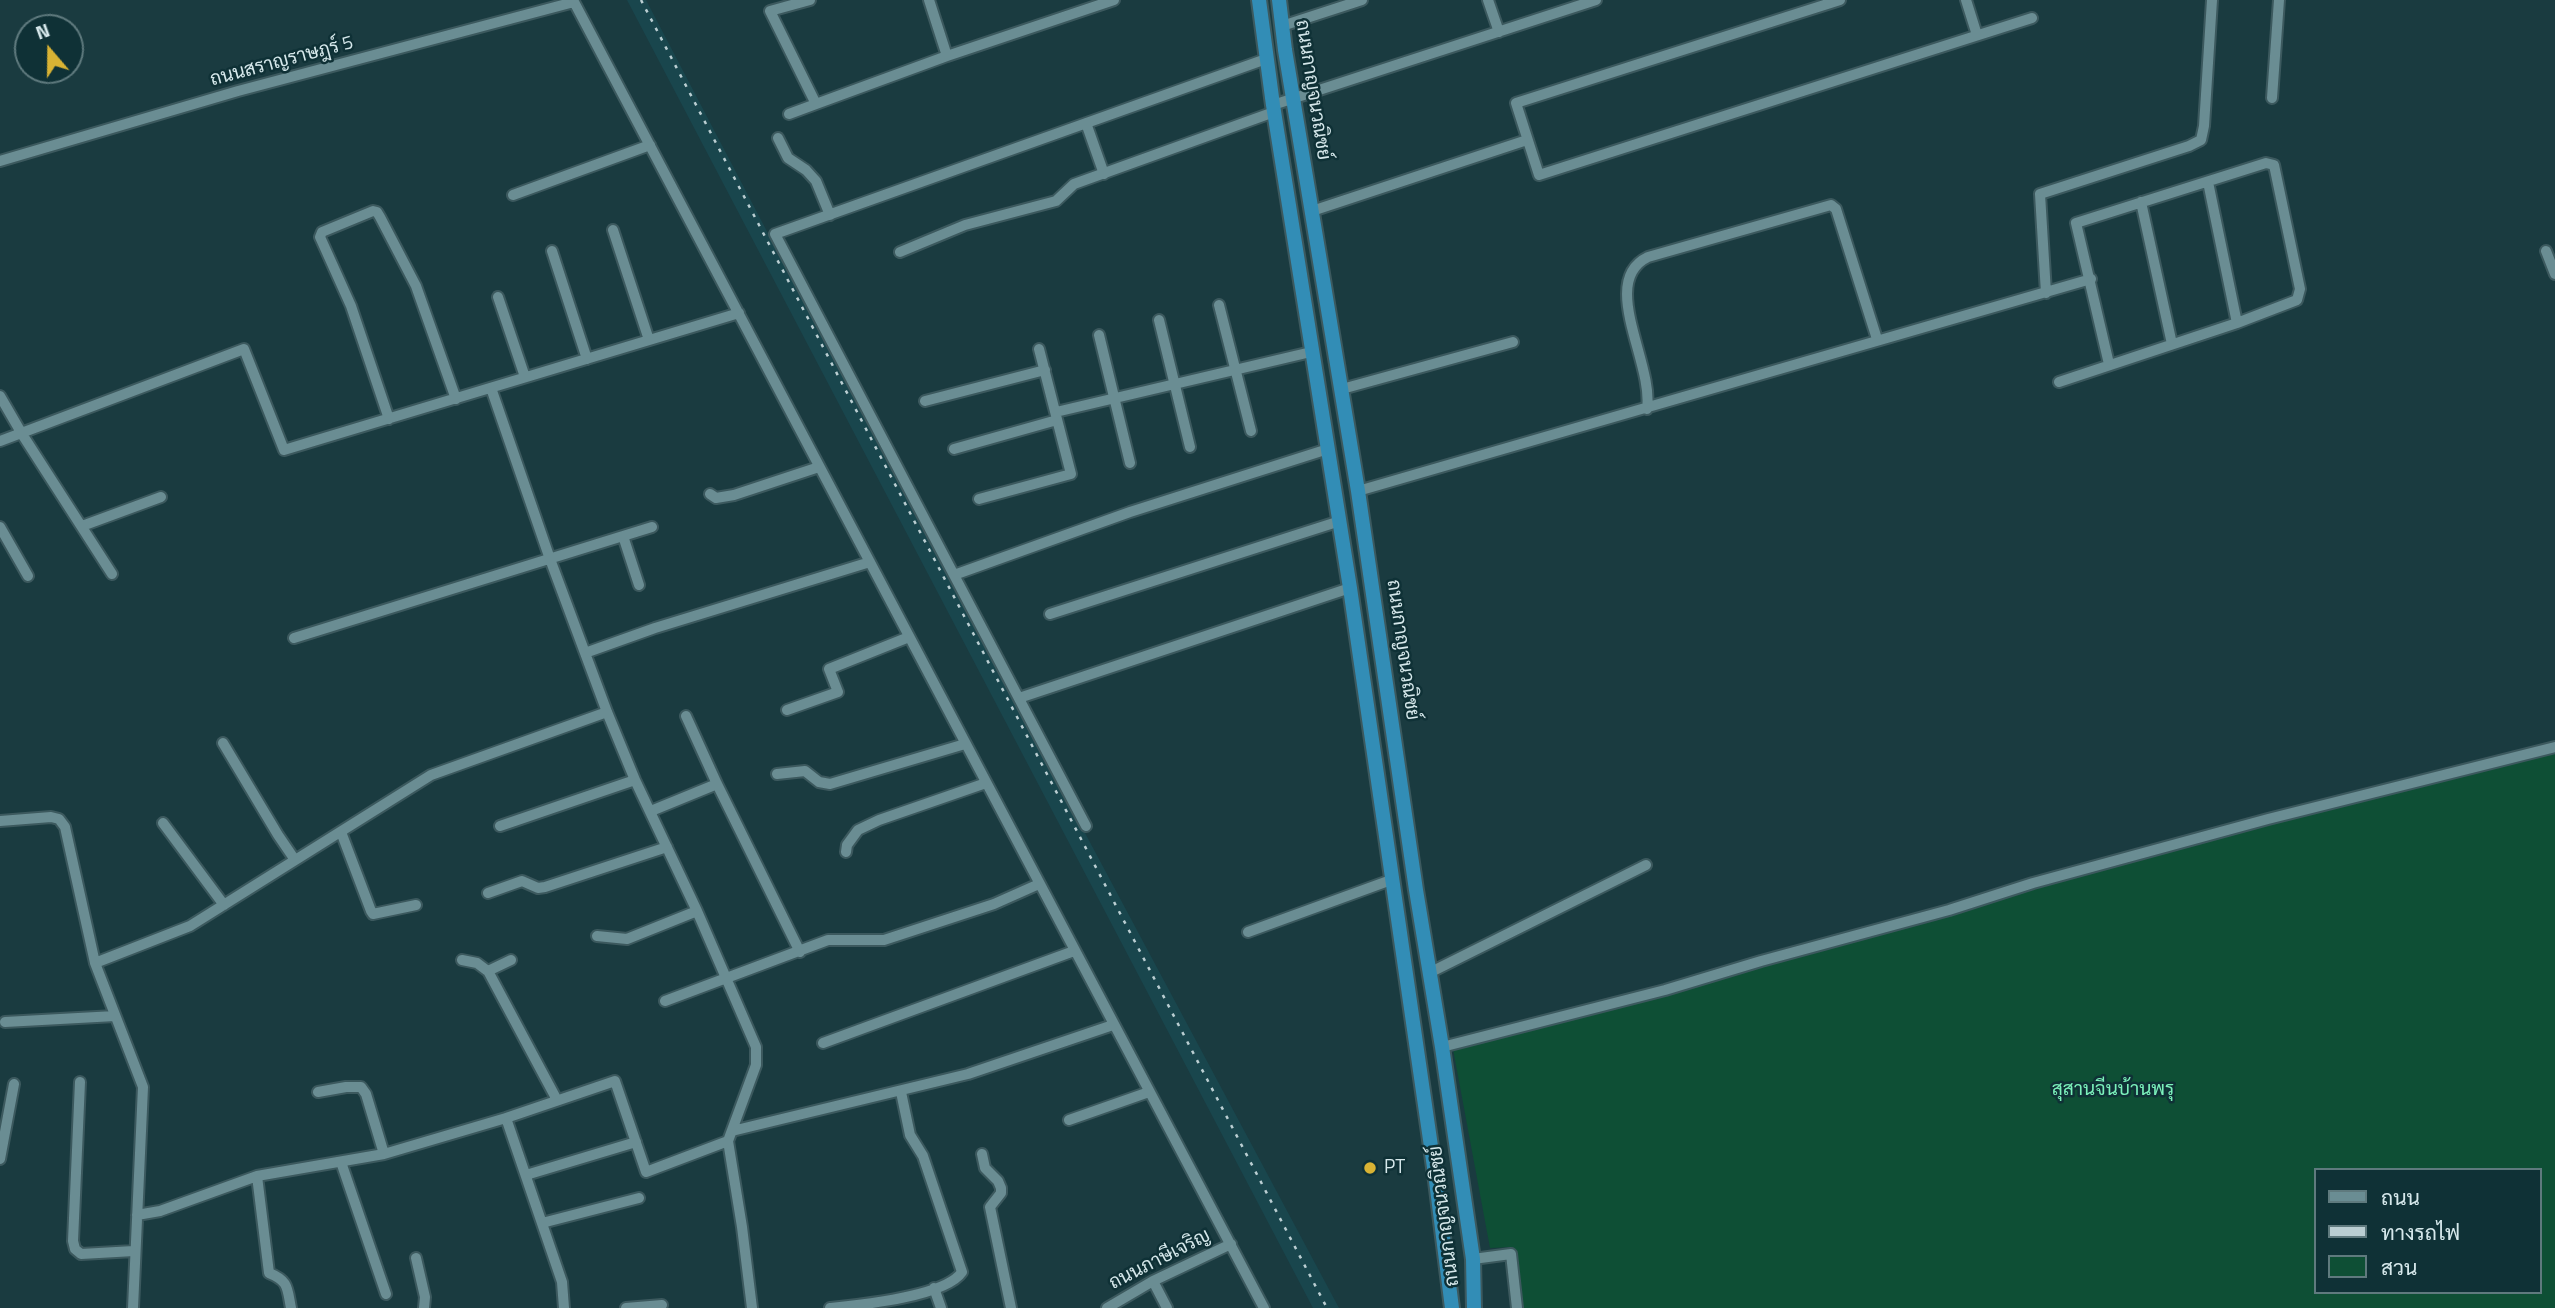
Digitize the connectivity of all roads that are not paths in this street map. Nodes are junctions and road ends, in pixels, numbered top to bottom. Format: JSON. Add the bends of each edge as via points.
{"nodes":[{"id":1,"x":810,"y":0,"type":"edge"},
{"id":2,"x":929,"y":0,"type":"edge"},
{"id":3,"x":1114,"y":0,"type":"edge"},
{"id":4,"x":1259,"y":0,"type":"edge"},
{"id":5,"x":1279,"y":0,"type":"edge"},
{"id":6,"x":1362,"y":0,"type":"edge"},
{"id":7,"x":1488,"y":0,"type":"edge"},
{"id":8,"x":1596,"y":0,"type":"edge"},
{"id":9,"x":1840,"y":0,"type":"edge"},
{"id":10,"x":1966,"y":0,"type":"edge"},
{"id":11,"x":2212,"y":0,"type":"edge"},
{"id":12,"x":2279,"y":0,"type":"edge"},
{"id":13,"x":574,"y":1,"type":"edge"},
{"id":14,"x":2032,"y":18,"type":"dead end"},
{"id":15,"x":1282,"y":26,"type":"junction"},
{"id":16,"x":1499,"y":32,"type":"junction"},
{"id":17,"x":1977,"y":35,"type":"junction"},
{"id":18,"x":947,"y":56,"type":"junction"},
{"id":19,"x":1266,"y":59,"type":"junction"},
{"id":20,"x":2272,"y":98,"type":"dead end"},
{"id":21,"x":1293,"y":99,"type":"junction"},
{"id":22,"x":816,"y":104,"type":"junction"},
{"id":23,"x":1273,"y":109,"type":"junction"},
{"id":24,"x":789,"y":114,"type":"dead end"},
{"id":25,"x":1086,"y":123,"type":"junction"},
{"id":26,"x":778,"y":138,"type":"dead end"},
{"id":27,"x":1527,"y":140,"type":"junction"},
{"id":28,"x":650,"y":145,"type":"junction"},
{"id":29,"x":0,"y":161,"type":"edge"},
{"id":30,"x":1104,"y":174,"type":"junction"},
{"id":31,"x":2208,"y":182,"type":"junction"},
{"id":32,"x":513,"y":195,"type":"dead end"},
{"id":33,"x":2141,"y":202,"type":"junction"},
{"id":34,"x":1312,"y":211,"type":"junction"},
{"id":35,"x":830,"y":215,"type":"junction"},
{"id":36,"x":613,"y":230,"type":"dead end"},
{"id":37,"x":552,"y":251,"type":"dead end"},
{"id":38,"x":2546,"y":251,"type":"dead end"},
{"id":39,"x":900,"y":252,"type":"dead end"},
{"id":40,"x":2555,"y":274,"type":"edge"},
{"id":41,"x":2091,"y":279,"type":"junction"},
{"id":42,"x":2046,"y":293,"type":"junction"},
{"id":43,"x":498,"y":297,"type":"dead end"},
{"id":44,"x":1219,"y":305,"type":"dead end"},
{"id":45,"x":739,"y":313,"type":"junction"},
{"id":46,"x":1158,"y":320,"type":"dead end"},
{"id":47,"x":2237,"y":323,"type":"junction"},
{"id":48,"x":1099,"y":335,"type":"dead end"},
{"id":49,"x":1877,"y":339,"type":"junction"},
{"id":50,"x":649,"y":341,"type":"junction"},
{"id":51,"x":1513,"y":342,"type":"dead end"},
{"id":52,"x":2172,"y":344,"type":"junction"},
{"id":53,"x":1039,"y":349,"type":"dead end"},
{"id":54,"x":1311,"y":352,"type":"junction"},
{"id":55,"x":587,"y":359,"type":"junction"},
{"id":56,"x":2109,"y":364,"type":"junction"},
{"id":57,"x":1237,"y":369,"type":"junction"},
{"id":58,"x":1045,"y":370,"type":"junction"},
{"id":59,"x":525,"y":377,"type":"junction"},
{"id":60,"x":2059,"y":382,"type":"dead end"},
{"id":61,"x":1175,"y":384,"type":"junction"},
{"id":62,"x":491,"y":388,"type":"junction"},
{"id":63,"x":1342,"y":389,"type":"junction"},
{"id":64,"x":0,"y":396,"type":"edge"},
{"id":65,"x":1114,"y":398,"type":"junction"},
{"id":66,"x":456,"y":399,"type":"junction"},
{"id":67,"x":925,"y":401,"type":"dead end"},
{"id":68,"x":1647,"y":409,"type":"junction"},
{"id":69,"x":1057,"y":416,"type":"junction"},
{"id":70,"x":389,"y":419,"type":"junction"},
{"id":71,"x":1251,"y":431,"type":"dead end"},
{"id":72,"x":22,"y":434,"type":"junction"},
{"id":73,"x":0,"y":441,"type":"edge"},
{"id":74,"x":1190,"y":447,"type":"dead end"},
{"id":75,"x":954,"y":449,"type":"dead end"},
{"id":76,"x":1328,"y":449,"type":"junction"},
{"id":77,"x":1130,"y":463,"type":"dead end"},
{"id":78,"x":819,"y":467,"type":"junction"},
{"id":79,"x":1358,"y":491,"type":"junction"},
{"id":80,"x":710,"y":494,"type":"dead end"},
{"id":81,"x":161,"y":497,"type":"dead end"},
{"id":82,"x":979,"y":499,"type":"dead end"},
{"id":83,"x":1340,"y":520,"type":"junction"},
{"id":84,"x":82,"y":526,"type":"junction"},
{"id":85,"x":0,"y":527,"type":"edge"},
{"id":86,"x":652,"y":527,"type":"dead end"},
{"id":87,"x":623,"y":536,"type":"junction"},
{"id":88,"x":550,"y":559,"type":"junction"},
{"id":89,"x":870,"y":562,"type":"junction"},
{"id":90,"x":112,"y":574,"type":"dead end"},
{"id":91,"x":954,"y":575,"type":"junction"},
{"id":92,"x":28,"y":576,"type":"dead end"},
{"id":93,"x":639,"y":585,"type":"dead end"},
{"id":94,"x":1350,"y":588,"type":"junction"},
{"id":95,"x":1050,"y":614,"type":"dead end"},
{"id":96,"x":909,"y":637,"type":"junction"},
{"id":97,"x":295,"y":638,"type":"dead end"},
{"id":98,"x":585,"y":653,"type":"junction"},
{"id":99,"x":1019,"y":698,"type":"junction"},
{"id":100,"x":787,"y":710,"type":"dead end"},
{"id":101,"x":607,"y":712,"type":"junction"},
{"id":102,"x":686,"y":716,"type":"dead end"},
{"id":103,"x":223,"y":743,"type":"dead end"},
{"id":104,"x":965,"y":744,"type":"junction"},
{"id":105,"x":2555,"y":747,"type":"edge"},
{"id":106,"x":777,"y":774,"type":"dead end"},
{"id":107,"x":635,"y":780,"type":"junction"},
{"id":108,"x":986,"y":783,"type":"junction"},
{"id":109,"x":717,"y":784,"type":"junction"},
{"id":110,"x":650,"y":811,"type":"junction"},
{"id":111,"x":0,"y":821,"type":"edge"},
{"id":112,"x":163,"y":823,"type":"dead end"},
{"id":113,"x":1086,"y":825,"type":"dead end"},
{"id":114,"x":500,"y":826,"type":"dead end"},
{"id":115,"x":341,"y":832,"type":"junction"},
{"id":116,"x":667,"y":847,"type":"junction"},
{"id":117,"x":846,"y":852,"type":"dead end"},
{"id":118,"x":295,"y":860,"type":"junction"},
{"id":119,"x":1646,"y":865,"type":"dead end"},
{"id":120,"x":1391,"y":880,"type":"junction"},
{"id":121,"x":1039,"y":884,"type":"junction"},
{"id":122,"x":488,"y":893,"type":"dead end"},
{"id":123,"x":224,"y":905,"type":"junction"},
{"id":124,"x":416,"y":905,"type":"dead end"},
{"id":125,"x":697,"y":911,"type":"junction"},
{"id":126,"x":1248,"y":932,"type":"dead end"},
{"id":127,"x":597,"y":936,"type":"dead end"},
{"id":128,"x":1074,"y":951,"type":"junction"},
{"id":129,"x":800,"y":952,"type":"junction"},
{"id":130,"x":462,"y":960,"type":"dead end"},
{"id":131,"x":511,"y":960,"type":"dead end"},
{"id":132,"x":95,"y":962,"type":"junction"},
{"id":133,"x":489,"y":972,"type":"junction"},
{"id":134,"x":1431,"y":972,"type":"junction"},
{"id":135,"x":727,"y":978,"type":"junction"},
{"id":136,"x":665,"y":1001,"type":"dead end"},
{"id":137,"x":115,"y":1016,"type":"junction"},
{"id":138,"x":5,"y":1022,"type":"dead end"},
{"id":139,"x":1112,"y":1025,"type":"junction"},
{"id":140,"x":823,"y":1043,"type":"dead end"},
{"id":141,"x":1442,"y":1047,"type":"junction"},
{"id":142,"x":79,"y":1082,"type":"dead end"},
{"id":143,"x":14,"y":1084,"type":"dead end"},
{"id":144,"x":318,"y":1092,"type":"dead end"},
{"id":145,"x":901,"y":1092,"type":"junction"},
{"id":146,"x":1149,"y":1092,"type":"junction"},
{"id":147,"x":557,"y":1100,"type":"junction"},
{"id":148,"x":5,"y":1111,"type":"edge"},
{"id":149,"x":506,"y":1118,"type":"junction"},
{"id":150,"x":1069,"y":1120,"type":"dead end"},
{"id":151,"x":730,"y":1136,"type":"junction"},
{"id":152,"x":636,"y":1142,"type":"junction"},
{"id":153,"x":384,"y":1154,"type":"junction"},
{"id":154,"x":982,"y":1154,"type":"dead end"},
{"id":155,"x":0,"y":1159,"type":"edge"},
{"id":156,"x":341,"y":1162,"type":"junction"},
{"id":157,"x":526,"y":1175,"type":"junction"},
{"id":158,"x":257,"y":1176,"type":"junction"},
{"id":159,"x":639,"y":1198,"type":"dead end"},
{"id":160,"x":137,"y":1215,"type":"junction"},
{"id":161,"x":542,"y":1223,"type":"junction"},
{"id":162,"x":1231,"y":1244,"type":"junction"},
{"id":163,"x":134,"y":1251,"type":"junction"},
{"id":164,"x":416,"y":1258,"type":"dead end"},
{"id":165,"x":1473,"y":1259,"type":"junction"},
{"id":166,"x":1153,"y":1281,"type":"junction"},
{"id":167,"x":934,"y":1288,"type":"junction"},
{"id":168,"x":386,"y":1294,"type":"dead end"},
{"id":169,"x":662,"y":1305,"type":"dead end"},
{"id":170,"x":133,"y":1308,"type":"edge"},
{"id":171,"x":291,"y":1308,"type":"edge"},
{"id":172,"x":424,"y":1308,"type":"edge"},
{"id":173,"x":564,"y":1308,"type":"edge"},
{"id":174,"x":626,"y":1308,"type":"edge"},
{"id":175,"x":752,"y":1308,"type":"edge"},
{"id":176,"x":830,"y":1308,"type":"edge"},
{"id":177,"x":941,"y":1308,"type":"edge"},
{"id":178,"x":1011,"y":1308,"type":"edge"},
{"id":179,"x":1107,"y":1308,"type":"edge"},
{"id":180,"x":1167,"y":1308,"type":"edge"},
{"id":181,"x":1264,"y":1308,"type":"edge"},
{"id":182,"x":1452,"y":1308,"type":"edge"},
{"id":183,"x":1474,"y":1308,"type":"edge"},
{"id":184,"x":1517,"y":1308,"type":"edge"}],
"edges":[{"from":1,"to":22,"type":"street","via":[[770,11]]},
{"from":2,"to":18,"type":"street"},
{"from":3,"to":18,"type":"street"},
{"from":4,"to":19,"type":"highway","name":"ถนนกาญจนวณิชย์"},
{"from":5,"to":15,"type":"highway","name":"ถนนกาญจนวณิชย์"},
{"from":6,"to":15,"type":"street"},
{"from":7,"to":16,"type":"street"},
{"from":8,"to":16,"type":"street"},
{"from":9,"to":27,"type":"street","via":[[1516,103]]},
{"from":10,"to":17,"type":"street"},
{"from":11,"to":42,"type":"street","via":[[2201,140],[2040,194]]},
{"from":12,"to":20,"type":"street"},
{"from":13,"to":28,"type":"street"},
{"from":13,"to":29,"type":"street","name":"ถนนสราญราษฎร์ 5","via":[[238,91]]},
{"from":14,"to":17,"type":"street"},
{"from":15,"to":21,"type":"highway","name":"ถนนกาญจนวณิชย์"},
{"from":16,"to":21,"type":"street"},
{"from":17,"to":27,"type":"street","via":[[1539,175]]},
{"from":18,"to":22,"type":"street"},
{"from":19,"to":23,"type":"highway","name":"ถนนกาญจนวณิชย์"},
{"from":19,"to":25,"type":"street"},
{"from":21,"to":23,"type":"street"},
{"from":21,"to":34,"type":"highway","name":"ถนนกาญจนวณิชย์"},
{"from":22,"to":24,"type":"street"},
{"from":23,"to":30,"type":"street"},
{"from":23,"to":54,"type":"highway","name":"ถนนกาญจนวณิชย์"},
{"from":25,"to":30,"type":"street"},
{"from":25,"to":35,"type":"street"},
{"from":26,"to":35,"type":"street","via":[[788,158],[816,181]]},
{"from":27,"to":34,"type":"street"},
{"from":28,"to":32,"type":"street"},
{"from":28,"to":45,"type":"street"},
{"from":30,"to":39,"type":"street","via":[[1074,184],[1056,201],[965,225]]},
{"from":31,"to":33,"type":"street"},
{"from":31,"to":47,"type":"street"},
{"from":31,"to":47,"type":"street","via":[[2266,163],[2276,167],[2300,293],[2293,303]]},
{"from":33,"to":41,"type":"street","via":[[2076,223]]},
{"from":33,"to":52,"type":"street"},
{"from":34,"to":63,"type":"highway","name":"ถนนกาญจนวณิชย์"},
{"from":35,"to":91,"type":"street","via":[[775,234]]},
{"from":36,"to":50,"type":"street"},
{"from":37,"to":55,"type":"street"},
{"from":38,"to":40,"type":"street"},
{"from":41,"to":42,"type":"street"},
{"from":41,"to":56,"type":"street"},
{"from":42,"to":49,"type":"street"},
{"from":43,"to":59,"type":"street"},
{"from":44,"to":57,"type":"street"},
{"from":45,"to":50,"type":"street"},
{"from":45,"to":78,"type":"street"},
{"from":46,"to":61,"type":"street"},
{"from":47,"to":52,"type":"street"},
{"from":48,"to":65,"type":"street"},
{"from":49,"to":68,"type":"street"},
{"from":49,"to":68,"type":"street","via":[[1831,205],[1648,257],[1631,271],[1626,290],[1648,388]]},
{"from":50,"to":55,"type":"street"},
{"from":51,"to":63,"type":"street"},
{"from":52,"to":56,"type":"street"},
{"from":53,"to":58,"type":"street"},
{"from":54,"to":57,"type":"street"},
{"from":54,"to":76,"type":"highway","name":"ถนนกาญจนวณิชย์"},
{"from":55,"to":59,"type":"street"},
{"from":56,"to":60,"type":"street"},
{"from":57,"to":61,"type":"street"},
{"from":57,"to":71,"type":"street"},
{"from":58,"to":67,"type":"street"},
{"from":58,"to":69,"type":"street"},
{"from":59,"to":62,"type":"street"},
{"from":61,"to":65,"type":"street"},
{"from":61,"to":74,"type":"street"},
{"from":62,"to":66,"type":"street"},
{"from":62,"to":88,"type":"street"},
{"from":63,"to":79,"type":"highway","name":"ถนนกาญจนวณิชย์"},
{"from":64,"to":72,"type":"street"},
{"from":65,"to":69,"type":"street"},
{"from":65,"to":77,"type":"street"},
{"from":66,"to":70,"type":"street"},
{"from":66,"to":70,"type":"street","via":[[416,286],[379,214],[373,211],[320,237],[351,306]]},
{"from":68,"to":79,"type":"street"},
{"from":69,"to":75,"type":"street"},
{"from":69,"to":82,"type":"street","via":[[1071,474]]},
{"from":70,"to":72,"type":"street","via":[[284,450],[244,349]]},
{"from":72,"to":73,"type":"street"},
{"from":72,"to":84,"type":"street"},
{"from":76,"to":83,"type":"highway","name":"ถนนกาญจนวณิชย์"},
{"from":76,"to":91,"type":"street","via":[[1130,512]]},
{"from":78,"to":80,"type":"street","via":[[734,495],[716,498]]},
{"from":78,"to":89,"type":"street"},
{"from":79,"to":134,"type":"highway","name":"ถนนกาญจนวณิชย์"},
{"from":81,"to":84,"type":"street"},
{"from":83,"to":94,"type":"highway","name":"ถนนกาญจนวณิชย์"},
{"from":83,"to":95,"type":"street"},
{"from":84,"to":90,"type":"street"},
{"from":85,"to":92,"type":"street"},
{"from":86,"to":87,"type":"street"},
{"from":87,"to":88,"type":"street"},
{"from":87,"to":93,"type":"street"},
{"from":88,"to":97,"type":"street"},
{"from":88,"to":98,"type":"street"},
{"from":89,"to":96,"type":"street"},
{"from":89,"to":98,"type":"street"},
{"from":91,"to":99,"type":"street"},
{"from":94,"to":99,"type":"street"},
{"from":94,"to":120,"type":"highway","name":"ถนนกาญจนวณิชย์"},
{"from":96,"to":100,"type":"street","via":[[829,670],[838,692]]},
{"from":96,"to":104,"type":"street"},
{"from":98,"to":101,"type":"street"},
{"from":99,"to":113,"type":"street"},
{"from":101,"to":107,"type":"street"},
{"from":101,"to":115,"type":"street","via":[[431,775]]},
{"from":102,"to":109,"type":"street"},
{"from":103,"to":118,"type":"street"},
{"from":104,"to":106,"type":"street","via":[[830,784],[805,771]]},
{"from":104,"to":108,"type":"street"},
{"from":105,"to":141,"type":"street","via":[[2202,837],[1665,990]]},
{"from":107,"to":110,"type":"street"},
{"from":107,"to":114,"type":"street"},
{"from":108,"to":117,"type":"street","via":[[858,830]]},
{"from":108,"to":121,"type":"street"},
{"from":109,"to":110,"type":"street"},
{"from":109,"to":129,"type":"street"},
{"from":110,"to":116,"type":"street"},
{"from":111,"to":132,"type":"street","via":[[51,817],[65,827]]},
{"from":112,"to":123,"type":"street"},
{"from":115,"to":118,"type":"street"},
{"from":115,"to":124,"type":"street","via":[[373,914]]},
{"from":116,"to":122,"type":"street","via":[[545,887],[522,881]]},
{"from":116,"to":125,"type":"street"},
{"from":118,"to":123,"type":"street"},
{"from":119,"to":134,"type":"street"},
{"from":120,"to":126,"type":"street"},
{"from":120,"to":182,"type":"highway","name":"ถนนกาญจนวณิชย์"},
{"from":121,"to":128,"type":"street"},
{"from":121,"to":129,"type":"street","via":[[994,904],[884,940],[833,939]]},
{"from":123,"to":132,"type":"street","via":[[190,926]]},
{"from":125,"to":127,"type":"street","via":[[627,939]]},
{"from":125,"to":135,"type":"street"},
{"from":128,"to":139,"type":"street"},
{"from":128,"to":140,"type":"street"},
{"from":129,"to":135,"type":"street"},
{"from":130,"to":133,"type":"street"},
{"from":131,"to":133,"type":"street"},
{"from":132,"to":137,"type":"street"},
{"from":133,"to":147,"type":"street"},
{"from":134,"to":141,"type":"highway","name":"ถนนกาญจนวณิชย์"},
{"from":135,"to":136,"type":"street"},
{"from":135,"to":151,"type":"street","via":[[757,1052]]},
{"from":137,"to":138,"type":"street"},
{"from":137,"to":160,"type":"street","via":[[143,1087]]},
{"from":139,"to":145,"type":"street"},
{"from":139,"to":146,"type":"street"},
{"from":141,"to":165,"type":"highway","name":"ถนนกาญจนวณิชย์"},
{"from":142,"to":163,"type":"street","via":[[72,1241],[81,1254]]},
{"from":143,"to":148,"type":"street"},
{"from":144,"to":153,"type":"street","via":[[361,1087]]},
{"from":145,"to":151,"type":"street"},
{"from":145,"to":167,"type":"street","via":[[910,1135],[923,1156],[962,1270],[957,1278]]},
{"from":146,"to":150,"type":"street"},
{"from":146,"to":162,"type":"street"},
{"from":147,"to":149,"type":"street"},
{"from":147,"to":152,"type":"street","via":[[615,1081]]},
{"from":148,"to":155,"type":"street"},
{"from":149,"to":153,"type":"street"},
{"from":149,"to":157,"type":"street"},
{"from":151,"to":152,"type":"street","via":[[646,1172]]},
{"from":151,"to":175,"type":"street"},
{"from":152,"to":157,"type":"street"},
{"from":153,"to":156,"type":"street"},
{"from":154,"to":178,"type":"street","via":[[985,1168],[1001,1188],[990,1207]]},
{"from":156,"to":158,"type":"street"},
{"from":156,"to":168,"type":"street"},
{"from":157,"to":161,"type":"street"},
{"from":158,"to":160,"type":"street"},
{"from":158,"to":171,"type":"street","via":[[269,1273],[282,1278]]},
{"from":159,"to":161,"type":"street"},
{"from":160,"to":163,"type":"street"},
{"from":161,"to":173,"type":"street","via":[[562,1282]]},
{"from":162,"to":166,"type":"street","name":"ถนนภาษีเจริญ"},
{"from":162,"to":181,"type":"street"},
{"from":163,"to":170,"type":"street"},
{"from":164,"to":172,"type":"street"},
{"from":165,"to":183,"type":"highway","name":"ถนนกาญจนวณิชย์"},
{"from":165,"to":184,"type":"street","via":[[1511,1254]]},
{"from":166,"to":179,"type":"street","name":"ถนนภาษีเจริญ"},
{"from":166,"to":180,"type":"street"},
{"from":167,"to":176,"type":"street","via":[[889,1302]]},
{"from":167,"to":177,"type":"street"},
{"from":169,"to":174,"type":"street"}]}
